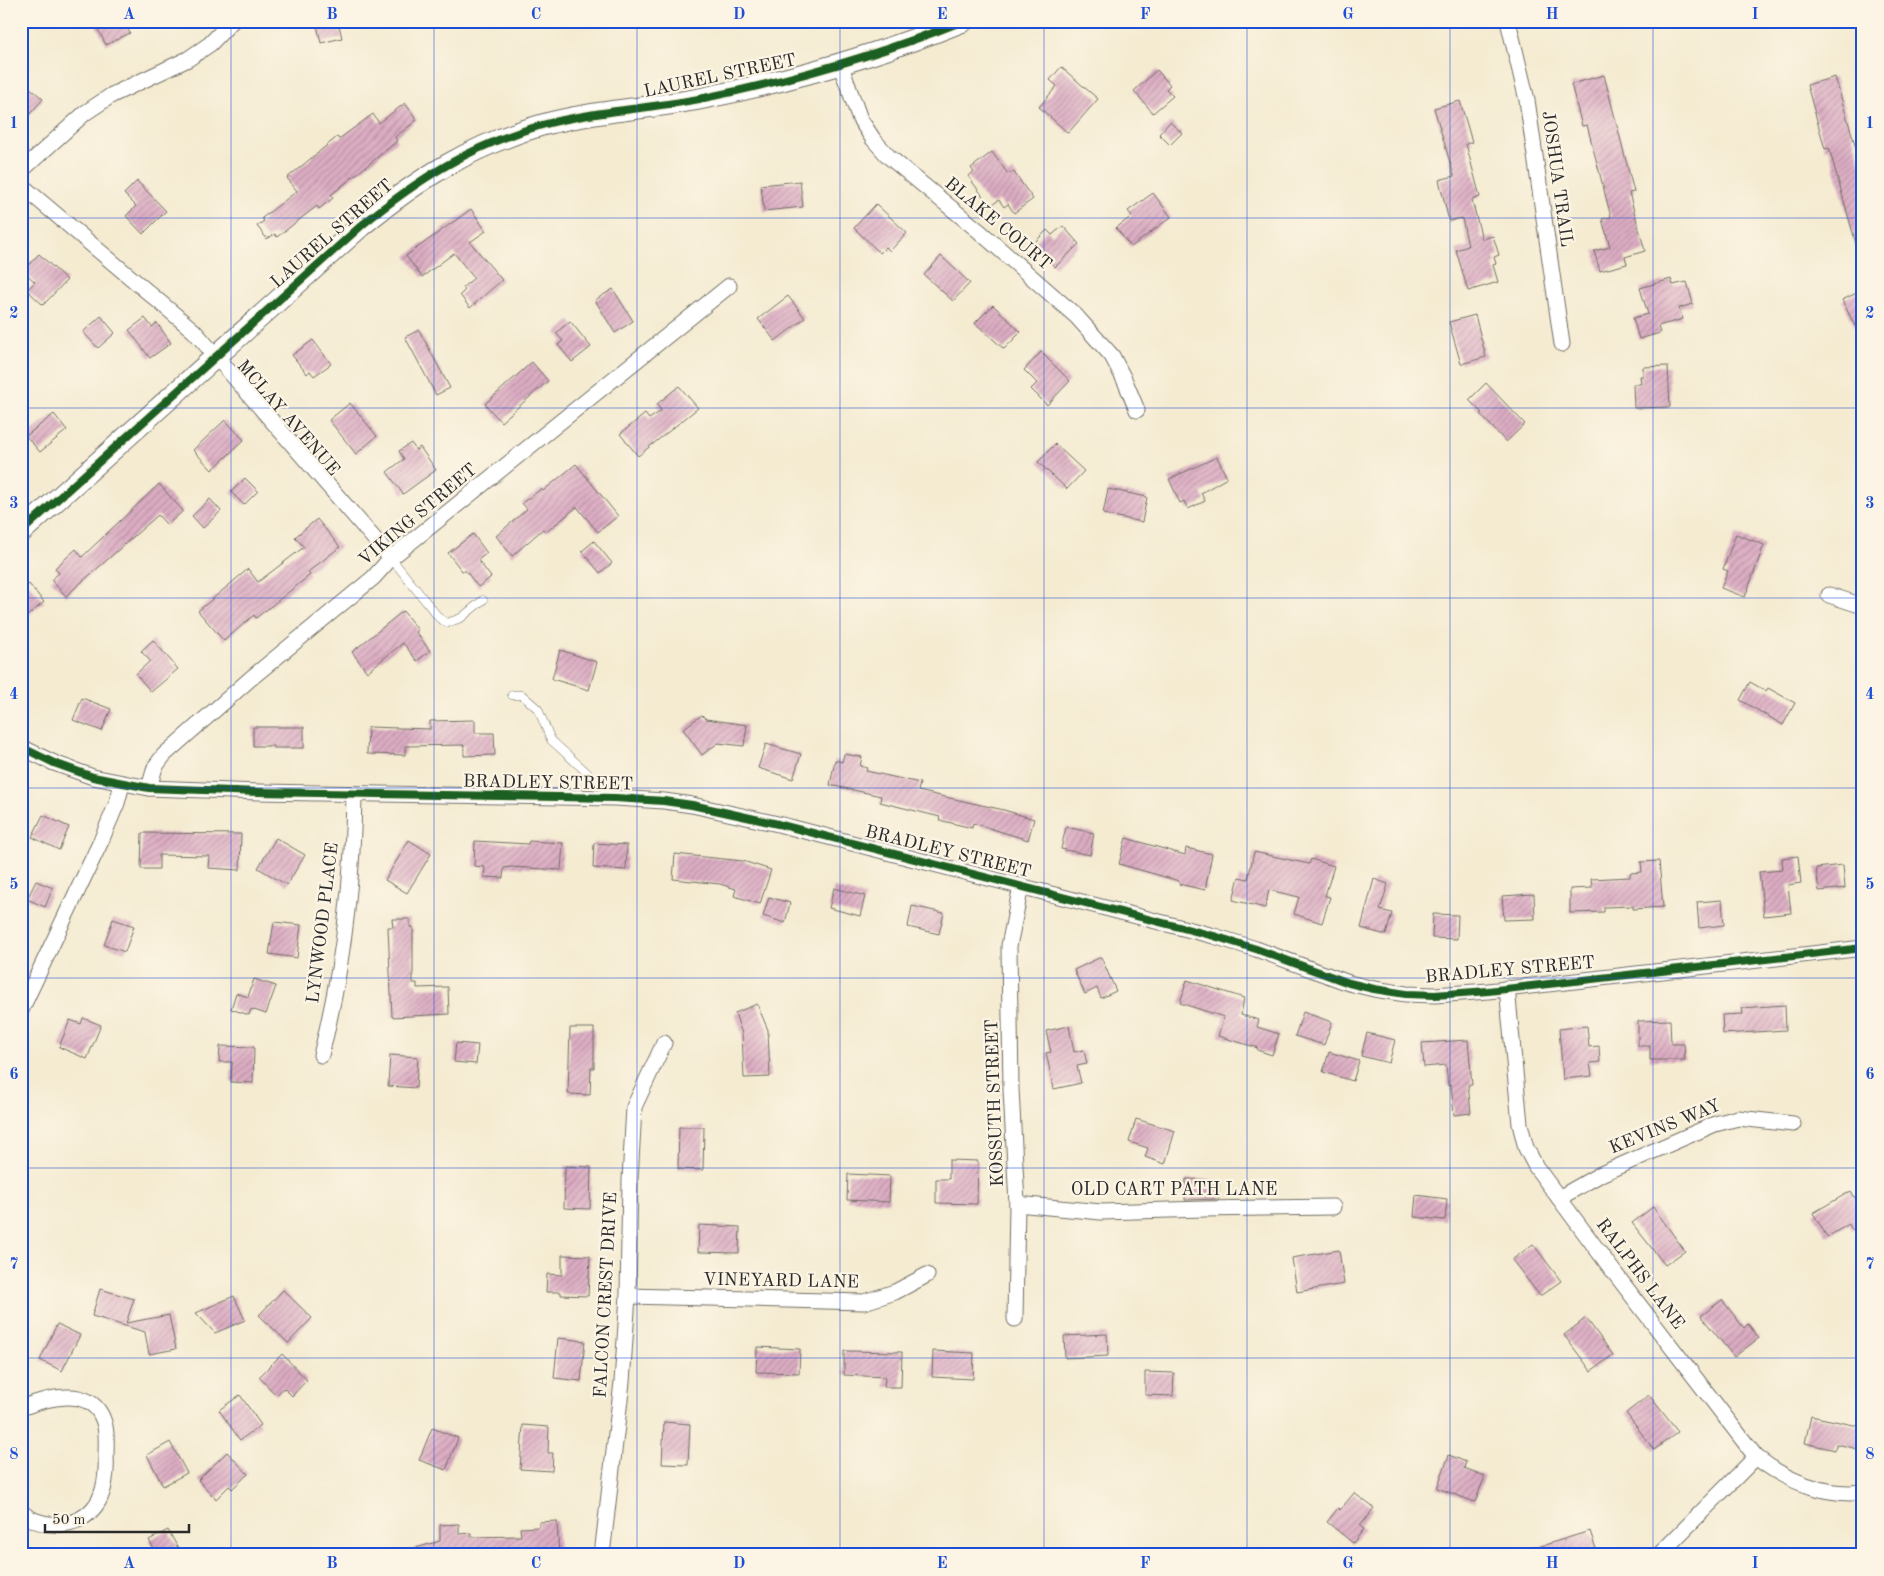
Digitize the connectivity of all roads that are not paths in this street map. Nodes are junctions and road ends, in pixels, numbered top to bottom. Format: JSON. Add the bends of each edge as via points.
{"nodes":[{"id":1,"x":232,"y":21,"type":"edge"},
{"id":2,"x":963,"y":21,"type":"edge"},
{"id":3,"x":1508,"y":21,"type":"edge"},
{"id":4,"x":840,"y":64,"type":"junction"},
{"id":5,"x":21,"y":171,"type":"edge"},
{"id":6,"x":21,"y":186,"type":"edge"},
{"id":7,"x":729,"y":286,"type":"dead end"},
{"id":8,"x":1562,"y":344,"type":"dead end"},
{"id":9,"x":215,"y":356,"type":"junction"},
{"id":10,"x":1137,"y":410,"type":"dead end"},
{"id":11,"x":21,"y":532,"type":"edge"},
{"id":12,"x":391,"y":558,"type":"junction"},
{"id":13,"x":1829,"y":595,"type":"dead end"},
{"id":14,"x":482,"y":600,"type":"dead end"},
{"id":15,"x":1863,"y":606,"type":"edge"},
{"id":16,"x":512,"y":696,"type":"dead end"},
{"id":17,"x":21,"y":747,"type":"edge"},
{"id":18,"x":122,"y":784,"type":"junction"},
{"id":19,"x":149,"y":788,"type":"junction"},
{"id":20,"x":354,"y":794,"type":"junction"},
{"id":21,"x":615,"y":798,"type":"junction"},
{"id":22,"x":1021,"y":886,"type":"junction"},
{"id":23,"x":1863,"y":948,"type":"edge"},
{"id":24,"x":1507,"y":988,"type":"junction"},
{"id":25,"x":21,"y":1010,"type":"edge"},
{"id":26,"x":664,"y":1043,"type":"dead end"},
{"id":27,"x":321,"y":1055,"type":"dead end"},
{"id":28,"x":1793,"y":1124,"type":"dead end"},
{"id":29,"x":1559,"y":1198,"type":"junction"},
{"id":30,"x":1017,"y":1204,"type":"junction"},
{"id":31,"x":1333,"y":1207,"type":"dead end"},
{"id":32,"x":926,"y":1275,"type":"dead end"},
{"id":33,"x":628,"y":1296,"type":"junction"},
{"id":34,"x":1016,"y":1319,"type":"dead end"},
{"id":35,"x":21,"y":1408,"type":"edge"},
{"id":36,"x":1756,"y":1457,"type":"junction"},
{"id":37,"x":1863,"y":1492,"type":"edge"},
{"id":38,"x":21,"y":1512,"type":"edge"},
{"id":39,"x":602,"y":1555,"type":"edge"},
{"id":40,"x":1659,"y":1555,"type":"edge"}],
"edges":[{"from":1,"to":5,"type":"street","via":[[210,44],[188,59],[112,95],[86,113]]},
{"from":2,"to":4,"type":"street","name":"LAUREL STREET"},
{"from":3,"to":8,"type":"street","name":"JOSHUA TRAIL","via":[[1527,100]]},
{"from":4,"to":9,"type":"street","name":"LAUREL STREET","via":[[698,99],[542,125],[484,146],[442,166],[396,197]]},
{"from":4,"to":10,"type":"street","name":"BLAKE COURT","via":[[860,119],[873,139],[888,156],[1076,316],[1112,356],[1126,380]]},
{"from":6,"to":9,"type":"street","name":"MCLAY AVENUE","via":[[187,325]]},
{"from":7,"to":12,"type":"street","name":"VIKING STREET"},
{"from":9,"to":11,"type":"street","name":"LAUREL STREET"},
{"from":9,"to":12,"type":"street","name":"MCLAY AVENUE"},
{"from":12,"to":14,"type":"lane","via":[[438,618],[447,623],[461,618]]},
{"from":12,"to":19,"type":"street","name":"VIKING STREET","via":[[373,578],[164,754],[155,767]]},
{"from":13,"to":15,"type":"street"},
{"from":16,"to":21,"type":"lane","via":[[522,695],[538,709],[551,740]]},
{"from":17,"to":18,"type":"street","name":"BRADLEY STREET","via":[[67,768]]},
{"from":18,"to":19,"type":"street","name":"BRADLEY STREET"},
{"from":18,"to":25,"type":"street","via":[[101,841]]},
{"from":19,"to":20,"type":"street","name":"BRADLEY STREET"},
{"from":20,"to":21,"type":"street","name":"BRADLEY STREET"},
{"from":20,"to":27,"type":"street","name":"LYNWOOD PLACE","via":[[341,956]]},
{"from":21,"to":22,"type":"street","name":"BRADLEY STREET","via":[[664,801],[720,810]]},
{"from":22,"to":24,"type":"street","name":"BRADLEY STREET","via":[[1214,936],[1374,989],[1435,995]]},
{"from":22,"to":30,"type":"street","name":"KOSSUTH STREET","via":[[1010,946],[1011,1088]]},
{"from":23,"to":24,"type":"street","name":"BRADLEY STREET"},
{"from":24,"to":29,"type":"street","name":"RALPHS LANE","via":[[1520,1124],[1536,1167]]},
{"from":26,"to":33,"type":"street","name":"FALCON CREST DRIVE","via":[[634,1107]]},
{"from":28,"to":29,"type":"street","name":"KEVINS WAY","via":[[1738,1118],[1715,1124],[1601,1174]]},
{"from":29,"to":36,"type":"street","name":"RALPHS LANE"},
{"from":30,"to":31,"type":"street","name":"OLD CART PATH LANE","via":[[1101,1212]]},
{"from":30,"to":34,"type":"street","name":"KOSSUTH STREET"},
{"from":32,"to":33,"type":"street","name":"VINEYARD LANE","via":[[895,1292],[864,1302]]},
{"from":33,"to":39,"type":"street","name":"FALCON CREST DRIVE","via":[[618,1426]]},
{"from":35,"to":38,"type":"street","via":[[41,1400],[78,1398],[101,1415],[106,1432],[104,1486],[97,1505],[84,1516],[65,1524],[46,1525],[29,1519]]},
{"from":36,"to":37,"type":"street","name":"RALPHS LANE","via":[[1778,1473],[1810,1486],[1833,1492]]},
{"from":36,"to":40,"type":"street"}]}
